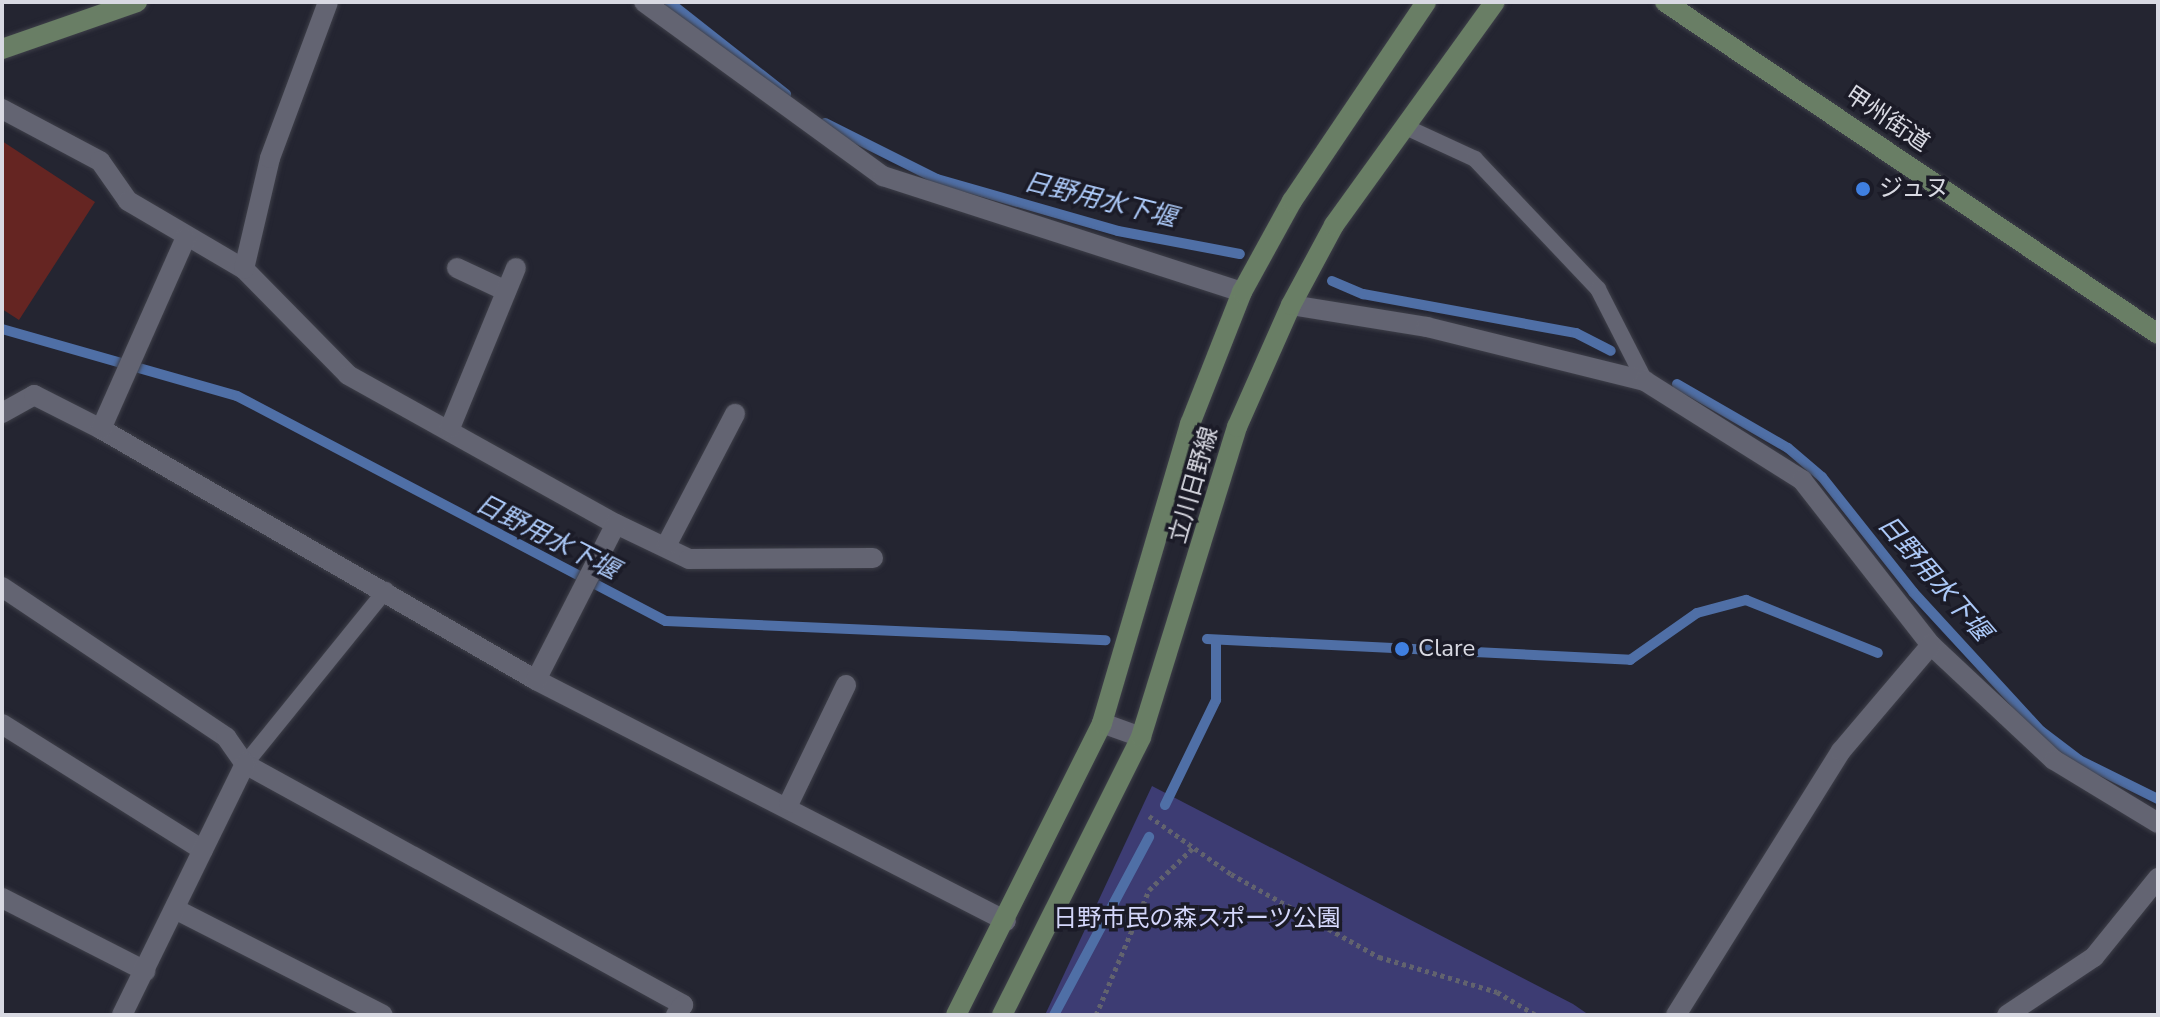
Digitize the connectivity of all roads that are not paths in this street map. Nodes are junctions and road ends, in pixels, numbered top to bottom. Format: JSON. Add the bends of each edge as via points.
{"nodes":[{"id":1,"x":137,"y":2,"type":"edge"},
{"id":2,"x":328,"y":2,"type":"edge"},
{"id":3,"x":644,"y":2,"type":"edge"},
{"id":4,"x":1426,"y":2,"type":"edge"},
{"id":5,"x":1495,"y":2,"type":"edge"},
{"id":6,"x":1665,"y":2,"type":"edge"},
{"id":7,"x":2,"y":49,"type":"edge"},
{"id":8,"x":2,"y":109,"type":"edge"},
{"id":9,"x":1406,"y":127,"type":"junction"},
{"id":10,"x":185,"y":239,"type":"junction"},
{"id":11,"x":457,"y":268,"type":"dead end"},
{"id":12,"x":516,"y":268,"type":"dead end"},
{"id":13,"x":244,"y":269,"type":"junction"},
{"id":14,"x":506,"y":291,"type":"junction"},
{"id":15,"x":1242,"y":292,"type":"junction"},
{"id":16,"x":1291,"y":305,"type":"junction"},
{"id":17,"x":2158,"y":334,"type":"edge"},
{"id":18,"x":1645,"y":381,"type":"junction"},
{"id":19,"x":2,"y":413,"type":"edge"},
{"id":20,"x":735,"y":414,"type":"dead end"},
{"id":21,"x":450,"y":428,"type":"junction"},
{"id":22,"x":101,"y":429,"type":"junction"},
{"id":23,"x":616,"y":524,"type":"junction"},
{"id":24,"x":667,"y":544,"type":"junction"},
{"id":25,"x":873,"y":558,"type":"dead end"},
{"id":26,"x":2,"y":587,"type":"edge"},
{"id":27,"x":386,"y":590,"type":"junction"},
{"id":28,"x":1931,"y":645,"type":"junction"},
{"id":29,"x":536,"y":680,"type":"junction"},
{"id":30,"x":846,"y":685,"type":"dead end"},
{"id":31,"x":1102,"y":723,"type":"junction"},
{"id":32,"x":2,"y":724,"type":"edge"},
{"id":33,"x":1141,"y":737,"type":"junction"},
{"id":34,"x":245,"y":764,"type":"junction"},
{"id":35,"x":789,"y":803,"type":"junction"},
{"id":36,"x":2158,"y":823,"type":"edge"},
{"id":37,"x":203,"y":850,"type":"junction"},
{"id":38,"x":2158,"y":878,"type":"edge"},
{"id":39,"x":2,"y":898,"type":"edge"},
{"id":40,"x":175,"y":909,"type":"junction"},
{"id":41,"x":1006,"y":921,"type":"junction"},
{"id":42,"x":145,"y":971,"type":"junction"},
{"id":43,"x":122,"y":1015,"type":"edge"},
{"id":44,"x":383,"y":1015,"type":"edge"},
{"id":45,"x":676,"y":1015,"type":"edge"},
{"id":46,"x":956,"y":1015,"type":"edge"},
{"id":47,"x":1002,"y":1015,"type":"edge"},
{"id":48,"x":1676,"y":1015,"type":"edge"},
{"id":49,"x":2007,"y":1015,"type":"edge"}],
"edges":[{"from":1,"to":7,"type":"main road"},
{"from":2,"to":13,"type":"street","via":[[270,158]]},
{"from":3,"to":15,"type":"street","via":[[883,176]]},
{"from":4,"to":15,"type":"main road","name":"立川日野線","via":[[1292,201]]},
{"from":5,"to":9,"type":"main road","name":"立川日野線"},
{"from":6,"to":17,"type":"main road","name":"甲州街道"},
{"from":8,"to":10,"type":"street","via":[[100,161],[128,201]]},
{"from":9,"to":16,"type":"main road","name":"立川日野線","via":[[1334,225]]},
{"from":9,"to":18,"type":"lane","via":[[1475,159],[1588,278]]},
{"from":10,"to":13,"type":"street"},
{"from":10,"to":22,"type":"street"},
{"from":11,"to":14,"type":"street"},
{"from":12,"to":14,"type":"street"},
{"from":13,"to":21,"type":"street","via":[[348,375]]},
{"from":14,"to":21,"type":"street"},
{"from":15,"to":31,"type":"main road","name":"立川日野線","via":[[1190,424]]},
{"from":16,"to":18,"type":"street","via":[[1427,327]]},
{"from":16,"to":33,"type":"main road","name":"立川日野線","via":[[1237,427]]},
{"from":18,"to":28,"type":"street","via":[[1802,480]]},
{"from":19,"to":22,"type":"street","via":[[34,395]]},
{"from":20,"to":24,"type":"street"},
{"from":21,"to":23,"type":"street"},
{"from":22,"to":27,"type":"street"},
{"from":23,"to":24,"type":"street"},
{"from":23,"to":29,"type":"street"},
{"from":24,"to":25,"type":"street","via":[[689,559]]},
{"from":26,"to":34,"type":"street","via":[[226,737]]},
{"from":27,"to":29,"type":"street"},
{"from":27,"to":34,"type":"lane"},
{"from":28,"to":36,"type":"street","via":[[2054,760]]},
{"from":28,"to":48,"type":"street","via":[[1841,751]]},
{"from":29,"to":35,"type":"street"},
{"from":30,"to":35,"type":"street"},
{"from":31,"to":33,"type":"street"},
{"from":31,"to":41,"type":"main road","name":"立川日野線"},
{"from":32,"to":37,"type":"street"},
{"from":33,"to":47,"type":"main road","name":"立川日野線"},
{"from":34,"to":37,"type":"street"},
{"from":34,"to":45,"type":"street","via":[[683,1005]]},
{"from":35,"to":41,"type":"street"},
{"from":37,"to":40,"type":"street"},
{"from":38,"to":49,"type":"street","via":[[2094,957]]},
{"from":39,"to":42,"type":"street"},
{"from":40,"to":42,"type":"street"},
{"from":40,"to":44,"type":"street"},
{"from":41,"to":46,"type":"main road","name":"立川日野線"},
{"from":42,"to":43,"type":"street"}]}
